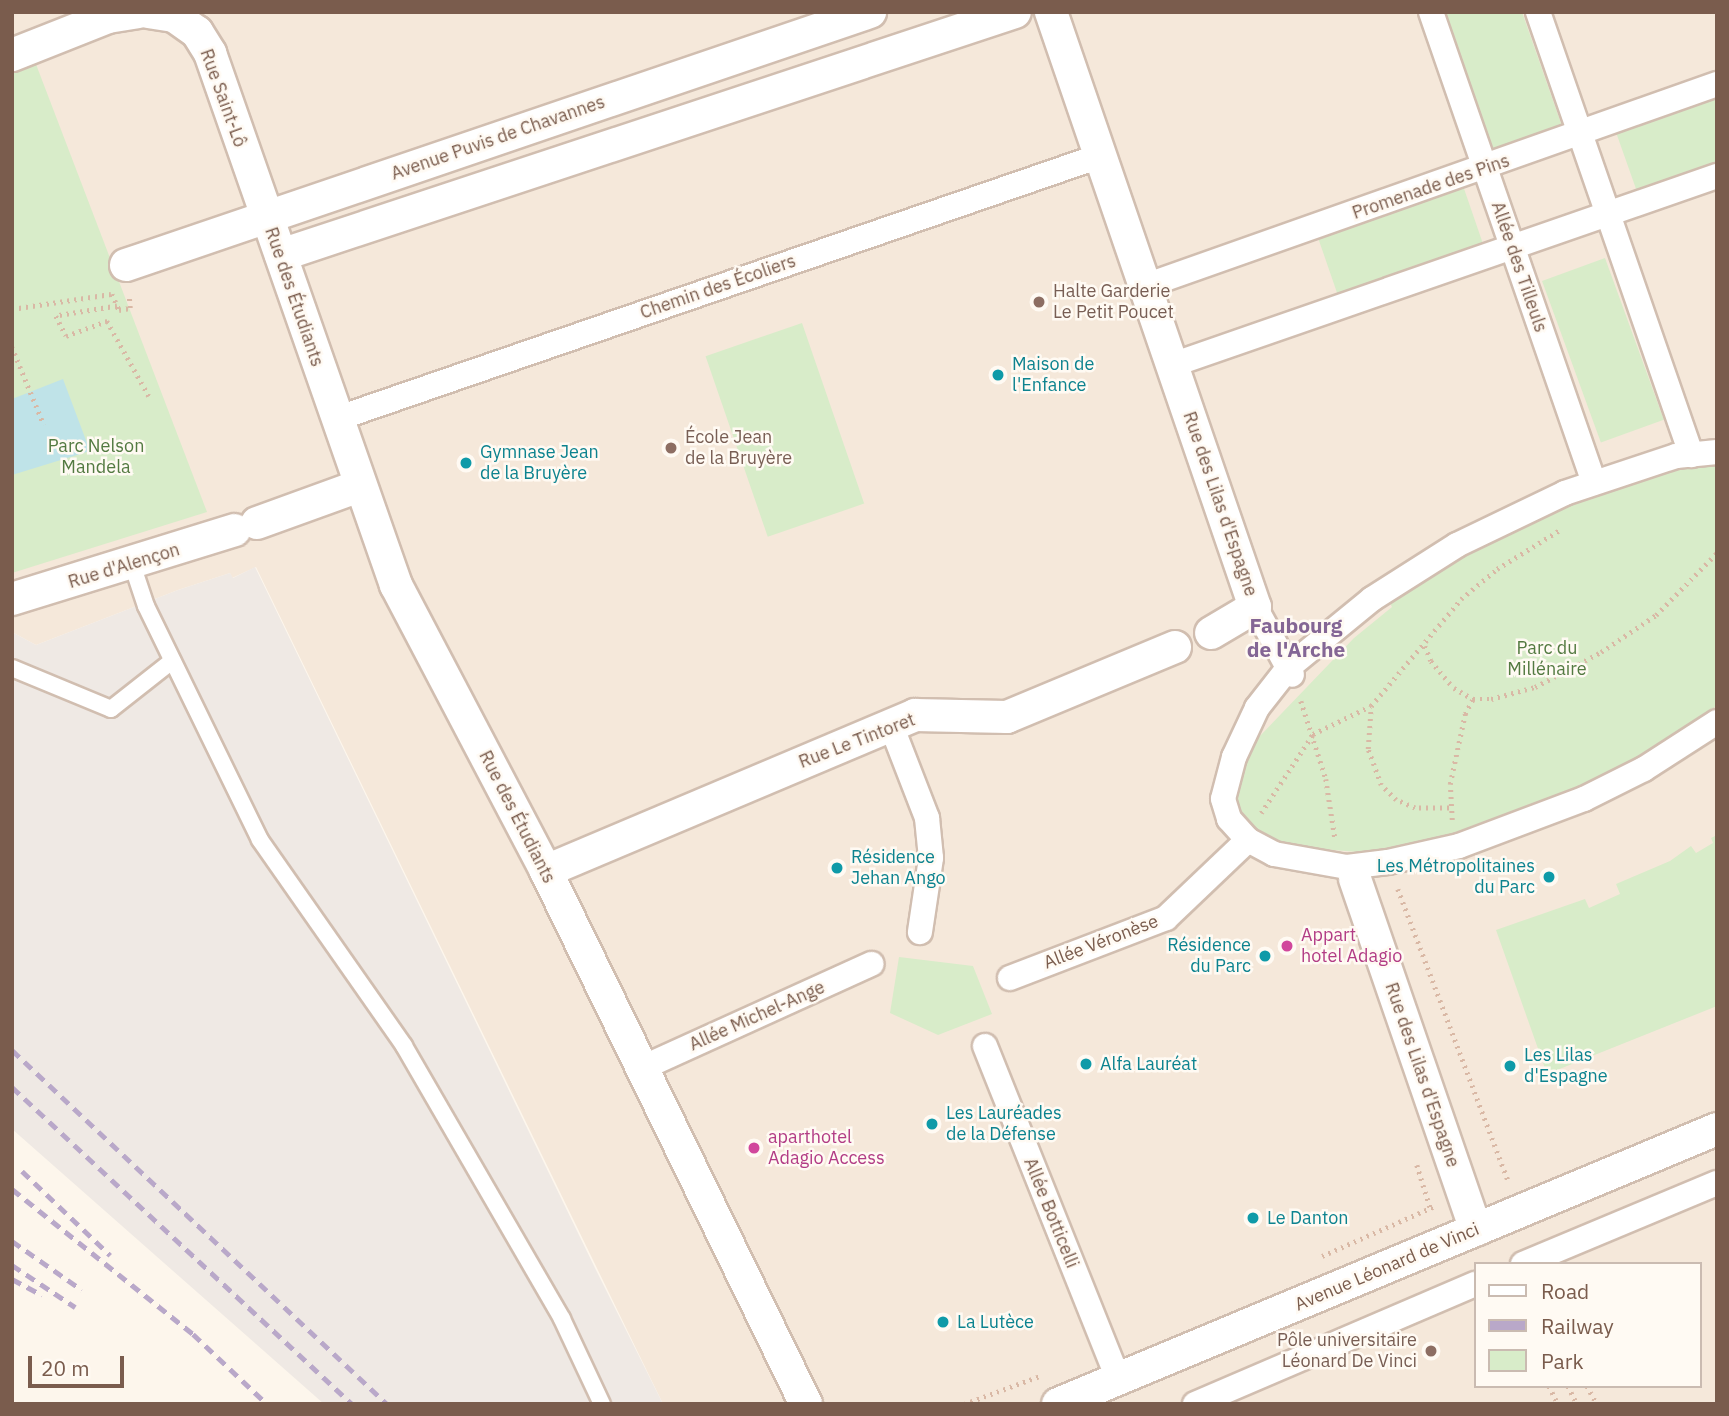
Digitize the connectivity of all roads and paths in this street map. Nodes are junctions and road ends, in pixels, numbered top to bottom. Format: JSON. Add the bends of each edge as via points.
{"nodes":[{"id":1,"x":138,"y":12,"type":"edge"},
{"id":2,"x":148,"y":12,"type":"edge"},
{"id":3,"x":870,"y":12,"type":"edge"},
{"id":4,"x":1015,"y":12,"type":"edge"},
{"id":5,"x":1051,"y":12,"type":"edge"},
{"id":6,"x":1430,"y":12,"type":"edge"},
{"id":7,"x":1538,"y":12,"type":"edge"},
{"id":8,"x":12,"y":55,"type":"edge"},
{"id":9,"x":1717,"y":84,"type":"edge"},
{"id":10,"x":1580,"y":135,"type":"junction"},
{"id":11,"x":1100,"y":156,"type":"junction"},
{"id":12,"x":1485,"y":169,"type":"junction"},
{"id":13,"x":1717,"y":176,"type":"edge"},
{"id":14,"x":1608,"y":214,"type":"junction"},
{"id":15,"x":266,"y":215,"type":"junction"},
{"id":16,"x":1512,"y":247,"type":"junction"},
{"id":17,"x":281,"y":255,"type":"junction"},
{"id":18,"x":126,"y":265,"type":"dead end"},
{"id":19,"x":1145,"y":286,"type":"junction"},
{"id":20,"x":112,"y":293,"type":"dead end"},
{"id":21,"x":117,"y":306,"type":"dead end"},
{"id":22,"x":12,"y":309,"type":"edge"},
{"id":23,"x":12,"y":346,"type":"edge"},
{"id":24,"x":1172,"y":365,"type":"junction"},
{"id":25,"x":149,"y":396,"type":"dead end"},
{"id":26,"x":336,"y":419,"type":"junction"},
{"id":27,"x":44,"y":425,"type":"dead end"},
{"id":28,"x":1717,"y":452,"type":"edge"},
{"id":29,"x":1691,"y":455,"type":"junction"},
{"id":30,"x":1594,"y":483,"type":"junction"},
{"id":31,"x":359,"y":486,"type":"junction"},
{"id":32,"x":1569,"y":526,"type":"dead end"},
{"id":33,"x":1717,"y":553,"type":"edge"},
{"id":34,"x":132,"y":564,"type":"junction"},
{"id":35,"x":12,"y":599,"type":"edge"},
{"id":36,"x":1255,"y":607,"type":"junction"},
{"id":37,"x":1210,"y":633,"type":"dead end"},
{"id":38,"x":1426,"y":646,"type":"junction"},
{"id":39,"x":1175,"y":647,"type":"dead end"},
{"id":40,"x":172,"y":661,"type":"junction"},
{"id":41,"x":12,"y":668,"type":"edge"},
{"id":42,"x":1290,"y":671,"type":"junction"},
{"id":43,"x":1473,"y":699,"type":"junction"},
{"id":44,"x":1371,"y":706,"type":"junction"},
{"id":45,"x":1717,"y":722,"type":"edge"},
{"id":46,"x":891,"y":724,"type":"junction"},
{"id":47,"x":1313,"y":734,"type":"junction"},
{"id":48,"x":1248,"y":840,"type":"junction"},
{"id":49,"x":1388,"y":862,"type":"junction"},
{"id":50,"x":1346,"y":864,"type":"junction"},
{"id":51,"x":546,"y":871,"type":"junction"},
{"id":52,"x":920,"y":932,"type":"dead end"},
{"id":53,"x":871,"y":964,"type":"dead end"},
{"id":54,"x":1010,"y":978,"type":"dead end"},
{"id":55,"x":985,"y":1046,"type":"dead end"},
{"id":56,"x":642,"y":1068,"type":"junction"},
{"id":57,"x":1717,"y":1129,"type":"edge"},
{"id":58,"x":1508,"y":1179,"type":"dead end"},
{"id":59,"x":1717,"y":1183,"type":"edge"},
{"id":60,"x":1476,"y":1230,"type":"junction"},
{"id":61,"x":1528,"y":1262,"type":"edge"},
{"id":62,"x":1474,"y":1284,"type":"edge"},
{"id":63,"x":1118,"y":1379,"type":"junction"},
{"id":64,"x":1550,"y":1388,"type":"edge"},
{"id":65,"x":1569,"y":1388,"type":"edge"},
{"id":66,"x":1588,"y":1388,"type":"edge"},
{"id":67,"x":602,"y":1404,"type":"edge"},
{"id":68,"x":806,"y":1404,"type":"edge"},
{"id":69,"x":1058,"y":1404,"type":"edge"},
{"id":70,"x":1195,"y":1404,"type":"edge"},
{"id":71,"x":1558,"y":1404,"type":"edge"},
{"id":72,"x":1577,"y":1404,"type":"edge"},
{"id":73,"x":1597,"y":1404,"type":"edge"}],
"edges":[{"from":1,"to":8,"type":"street","via":[[108,17]]},
{"from":2,"to":15,"type":"street","name":"Rue Saint-Lô","via":[[174,16],[197,32],[210,53]]},
{"from":3,"to":15,"type":"street","name":"Avenue Puvis de Chavannes"},
{"from":4,"to":17,"type":"street"},
{"from":5,"to":11,"type":"street","name":"Rue des Lilas d'Espagne"},
{"from":6,"to":12,"type":"street","name":"Allée des Tilleuls"},
{"from":7,"to":10,"type":"street"},
{"from":9,"to":10,"type":"street","name":"Promenade des Pins"},
{"from":10,"to":12,"type":"street","name":"Promenade des Pins"},
{"from":10,"to":14,"type":"street"},
{"from":11,"to":19,"type":"street","name":"Rue des Lilas d'Espagne"},
{"from":11,"to":26,"type":"street","name":"Chemin des Écoliers"},
{"from":12,"to":16,"type":"street","name":"Allée des Tilleuls"},
{"from":12,"to":19,"type":"street","name":"Promenade des Pins"},
{"from":13,"to":14,"type":"street"},
{"from":14,"to":16,"type":"street"},
{"from":14,"to":29,"type":"street"},
{"from":15,"to":17,"type":"street","name":"Rue des Étudiants"},
{"from":15,"to":18,"type":"street","name":"Avenue Puvis de Chavannes"},
{"from":16,"to":24,"type":"street"},
{"from":16,"to":30,"type":"street","name":"Allée des Tilleuls"},
{"from":17,"to":26,"type":"street","name":"Rue des Étudiants"},
{"from":19,"to":24,"type":"street","name":"Rue des Lilas d'Espagne"},
{"from":20,"to":22,"type":"path"},
{"from":21,"to":25,"type":"path","via":[[56,316],[66,336],[107,321]]},
{"from":23,"to":27,"type":"path"},
{"from":24,"to":36,"type":"street","name":"Rue des Lilas d'Espagne"},
{"from":26,"to":31,"type":"street","name":"Rue des Étudiants"},
{"from":28,"to":29,"type":"street"},
{"from":29,"to":30,"type":"street"},
{"from":30,"to":42,"type":"street","via":[[1457,545],[1373,599]]},
{"from":31,"to":34,"type":"street","name":"Rue d'Alençon"},
{"from":31,"to":51,"type":"street","name":"Rue des Étudiants","via":[[396,584]]},
{"from":32,"to":38,"type":"path","via":[[1497,569],[1461,598]]},
{"from":33,"to":43,"type":"path","via":[[1656,615],[1601,652],[1535,687]]},
{"from":34,"to":35,"type":"street","name":"Rue d'Alençon"},
{"from":34,"to":40,"type":"lane","via":[[145,606]]},
{"from":36,"to":37,"type":"street"},
{"from":36,"to":42,"type":"street","name":"Rue des Lilas d'Espagne"},
{"from":38,"to":43,"type":"path","via":[[1454,688]]},
{"from":38,"to":44,"type":"path"},
{"from":39,"to":46,"type":"street","name":"Rue Le Tintoret","via":[[1007,717],[915,715]]},
{"from":40,"to":41,"type":"lane","via":[[110,709]]},
{"from":40,"to":67,"type":"lane","via":[[260,840],[404,1046],[562,1319]]},
{"from":42,"to":47,"type":"path"},
{"from":42,"to":48,"type":"street","via":[[1256,708],[1234,757],[1223,799],[1229,819]]},
{"from":43,"to":44,"type":"path","via":[[1454,760],[1449,808],[1434,810],[1396,800],[1381,785],[1368,749]]},
{"from":44,"to":47,"type":"path"},
{"from":45,"to":49,"type":"street","via":[[1644,769],[1584,799],[1449,849]]},
{"from":46,"to":51,"type":"street","name":"Rue Le Tintoret"},
{"from":46,"to":52,"type":"street","via":[[927,818],[931,858]]},
{"from":47,"to":48,"type":"path","via":[[1296,754]]},
{"from":47,"to":50,"type":"path"},
{"from":48,"to":50,"type":"street","via":[[1274,854]]},
{"from":48,"to":54,"type":"street","name":"Allée Véronèse","via":[[1166,918]]},
{"from":49,"to":50,"type":"street"},
{"from":49,"to":58,"type":"path"},
{"from":50,"to":60,"type":"street","name":"Rue des Lilas d'Espagne"},
{"from":51,"to":56,"type":"street","name":"Rue des Étudiants"},
{"from":53,"to":56,"type":"street","name":"Allée Michel-Ange"},
{"from":55,"to":63,"type":"street","name":"Allée Botticelli"},
{"from":56,"to":68,"type":"street","name":"Rue des Étudiants"},
{"from":57,"to":60,"type":"street","name":"Avenue Léonard de Vinci"},
{"from":59,"to":61,"type":"street"},
{"from":60,"to":63,"type":"street","name":"Avenue Léonard de Vinci"},
{"from":62,"to":70,"type":"street"},
{"from":63,"to":69,"type":"street","name":"Avenue Léonard de Vinci"},
{"from":64,"to":71,"type":"path"},
{"from":65,"to":72,"type":"path"},
{"from":66,"to":73,"type":"path"}]}
